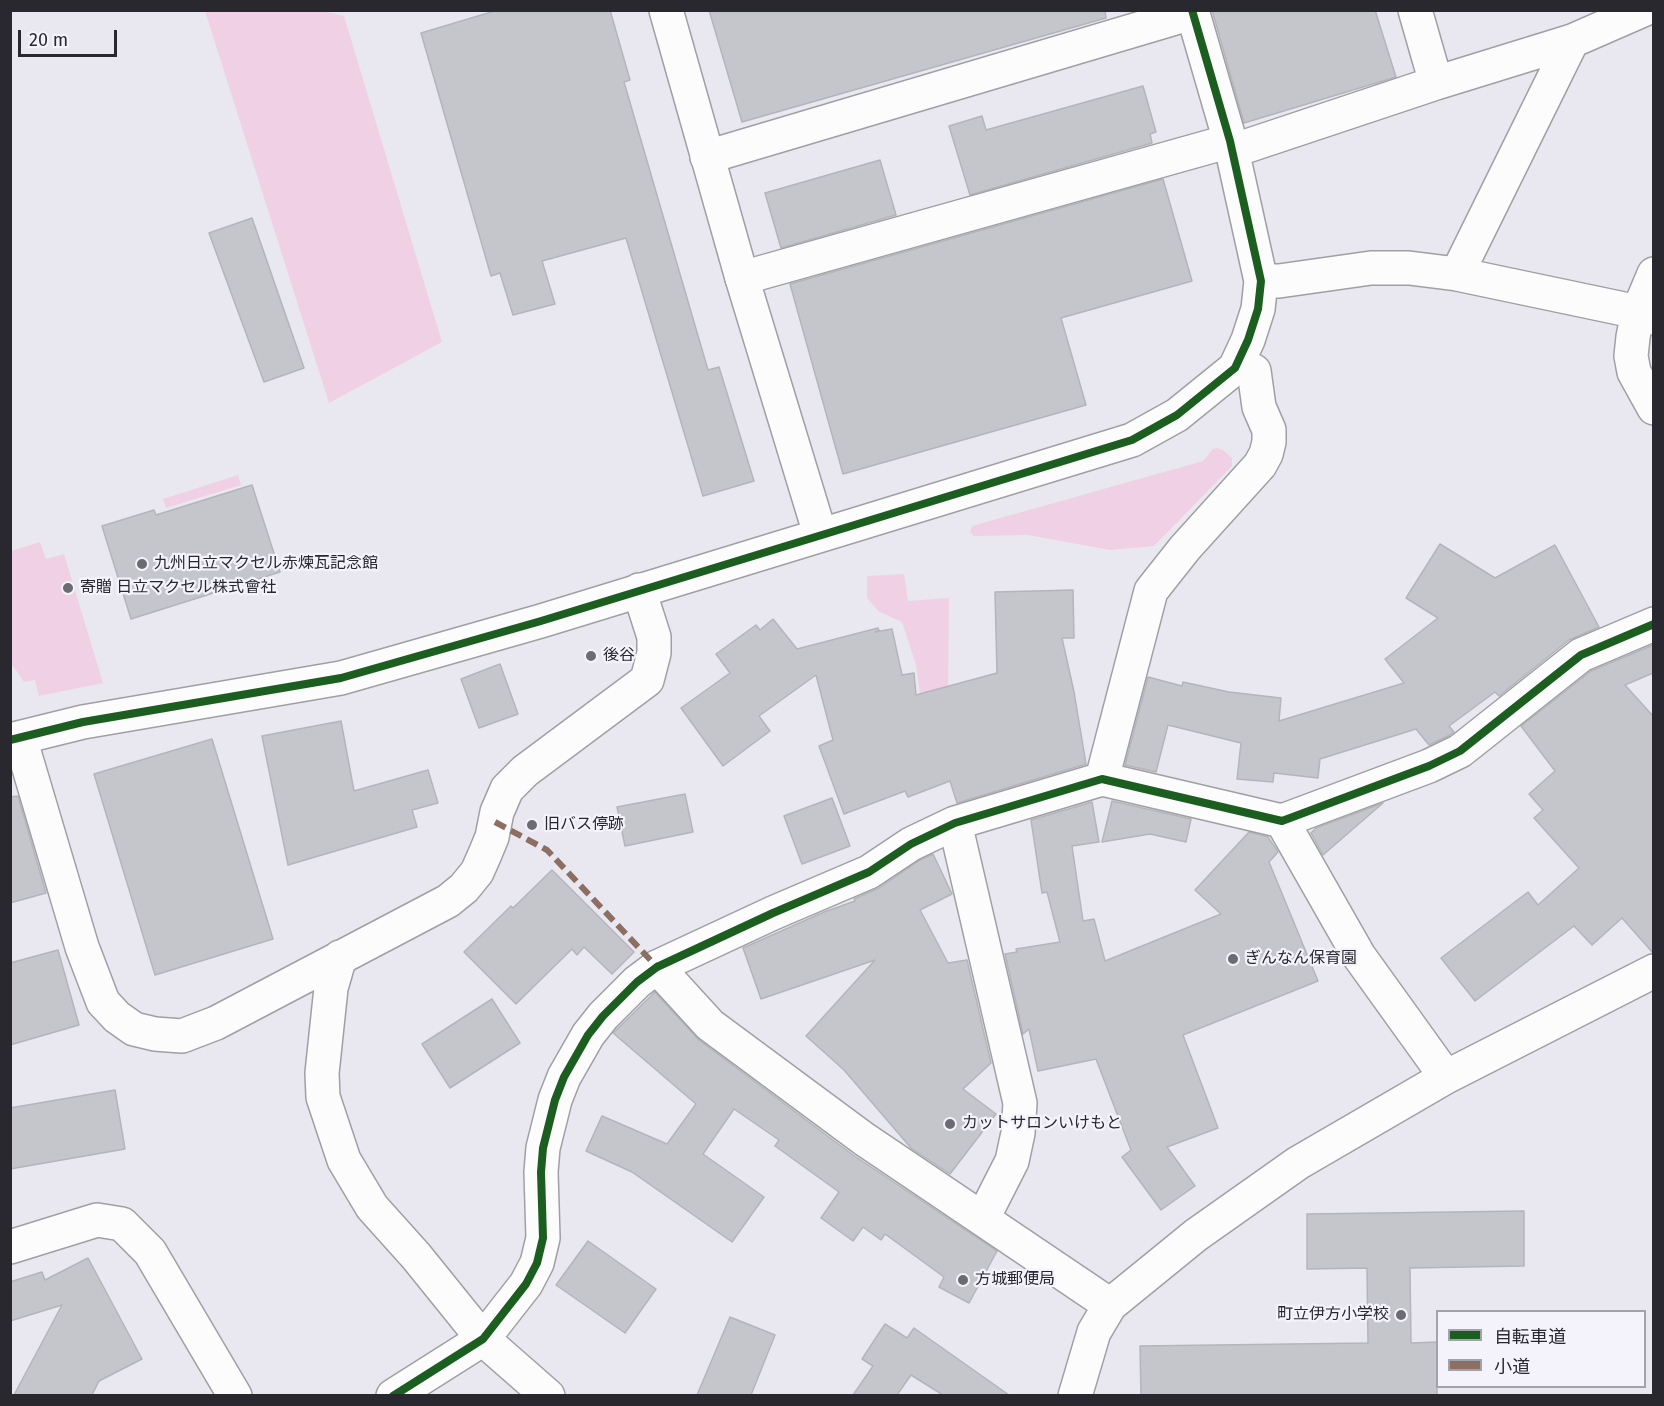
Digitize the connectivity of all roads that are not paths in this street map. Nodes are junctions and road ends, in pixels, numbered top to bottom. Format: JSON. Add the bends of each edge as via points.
{"nodes":[{"id":1,"x":666,"y":10,"type":"edge"},
{"id":2,"x":1415,"y":10,"type":"edge"},
{"id":3,"x":1643,"y":10,"type":"edge"},
{"id":4,"x":1192,"y":12,"type":"edge"},
{"id":5,"x":1572,"y":41,"type":"junction"},
{"id":6,"x":1436,"y":83,"type":"junction"},
{"id":7,"x":1231,"y":146,"type":"junction"},
{"id":8,"x":706,"y":157,"type":"junction"},
{"id":9,"x":1457,"y":274,"type":"junction"},
{"id":10,"x":1653,"y":274,"type":"edge"},
{"id":11,"x":742,"y":278,"type":"junction"},
{"id":12,"x":1261,"y":281,"type":"junction"},
{"id":13,"x":1646,"y":315,"type":"edge"},
{"id":14,"x":1235,"y":368,"type":"junction"},
{"id":15,"x":1653,"y":408,"type":"edge"},
{"id":16,"x":820,"y":534,"type":"junction"},
{"id":17,"x":639,"y":590,"type":"junction"},
{"id":18,"x":1653,"y":624,"type":"edge"},
{"id":19,"x":15,"y":739,"type":"edge"},
{"id":20,"x":1102,"y":779,"type":"junction"},
{"id":21,"x":1282,"y":821,"type":"junction"},
{"id":22,"x":956,"y":823,"type":"junction"},
{"id":23,"x":340,"y":957,"type":"junction"},
{"id":24,"x":657,"y":967,"type":"junction"},
{"id":25,"x":1653,"y":971,"type":"edge"},
{"id":26,"x":1446,"y":1077,"type":"junction"},
{"id":27,"x":983,"y":1218,"type":"junction"},
{"id":28,"x":10,"y":1247,"type":"edge"},
{"id":29,"x":1110,"y":1305,"type":"junction"},
{"id":30,"x":483,"y":1339,"type":"junction"},
{"id":31,"x":235,"y":1395,"type":"edge"},
{"id":32,"x":393,"y":1395,"type":"edge"},
{"id":33,"x":548,"y":1395,"type":"edge"},
{"id":34,"x":1075,"y":1395,"type":"edge"}],
"edges":[{"from":1,"to":8,"type":"street"},
{"from":2,"to":6,"type":"street"},
{"from":3,"to":5,"type":"street"},
{"from":4,"to":7,"type":"street"},
{"from":4,"to":8,"type":"street"},
{"from":5,"to":6,"type":"street"},
{"from":5,"to":9,"type":"street"},
{"from":6,"to":7,"type":"street"},
{"from":7,"to":11,"type":"street"},
{"from":7,"to":12,"type":"street"},
{"from":8,"to":11,"type":"street"},
{"from":9,"to":12,"type":"street","via":[[1371,268]]},
{"from":9,"to":13,"type":"street"},
{"from":10,"to":13,"type":"street"},
{"from":11,"to":16,"type":"street"},
{"from":12,"to":14,"type":"street","via":[[1258,309]]},
{"from":13,"to":15,"type":"street","via":[[1633,337],[1631,356],[1634,372]]},
{"from":14,"to":16,"type":"street","via":[[1177,415],[1132,440]]},
{"from":14,"to":20,"type":"street","via":[[1254,371],[1259,407],[1269,430],[1266,454],[1151,591]]},
{"from":16,"to":17,"type":"street"},
{"from":17,"to":19,"type":"street","via":[[341,678],[83,722]]},
{"from":17,"to":23,"type":"street","via":[[654,638],[647,680],[525,771],[507,789],[485,854],[464,888],[448,901]]},
{"from":18,"to":21,"type":"street","via":[[1581,655],[1460,750],[1429,766]]},
{"from":19,"to":23,"type":"street","via":[[103,1002],[134,1029],[182,1036],[197,1031]]},
{"from":20,"to":21,"type":"street"},
{"from":20,"to":22,"type":"street"},
{"from":21,"to":26,"type":"street","via":[[1359,956]]},
{"from":22,"to":24,"type":"street","via":[[911,844],[869,872]]},
{"from":22,"to":27,"type":"street","via":[[1020,1103],[1012,1161]]},
{"from":23,"to":30,"type":"street","via":[[331,988],[322,1073],[323,1097],[344,1160],[372,1207]]},
{"from":24,"to":27,"type":"street","via":[[710,1025],[864,1139]]},
{"from":24,"to":30,"type":"street","via":[[603,1016],[564,1077],[543,1148],[543,1239],[537,1263],[526,1284]]},
{"from":25,"to":26,"type":"street"},
{"from":26,"to":29,"type":"street","via":[[1298,1164],[1196,1235]]},
{"from":27,"to":29,"type":"street"},
{"from":28,"to":31,"type":"street","via":[[97,1220],[122,1224],[150,1252]]},
{"from":29,"to":34,"type":"street","via":[[1094,1332]]},
{"from":30,"to":32,"type":"street"},
{"from":30,"to":33,"type":"street"}]}
